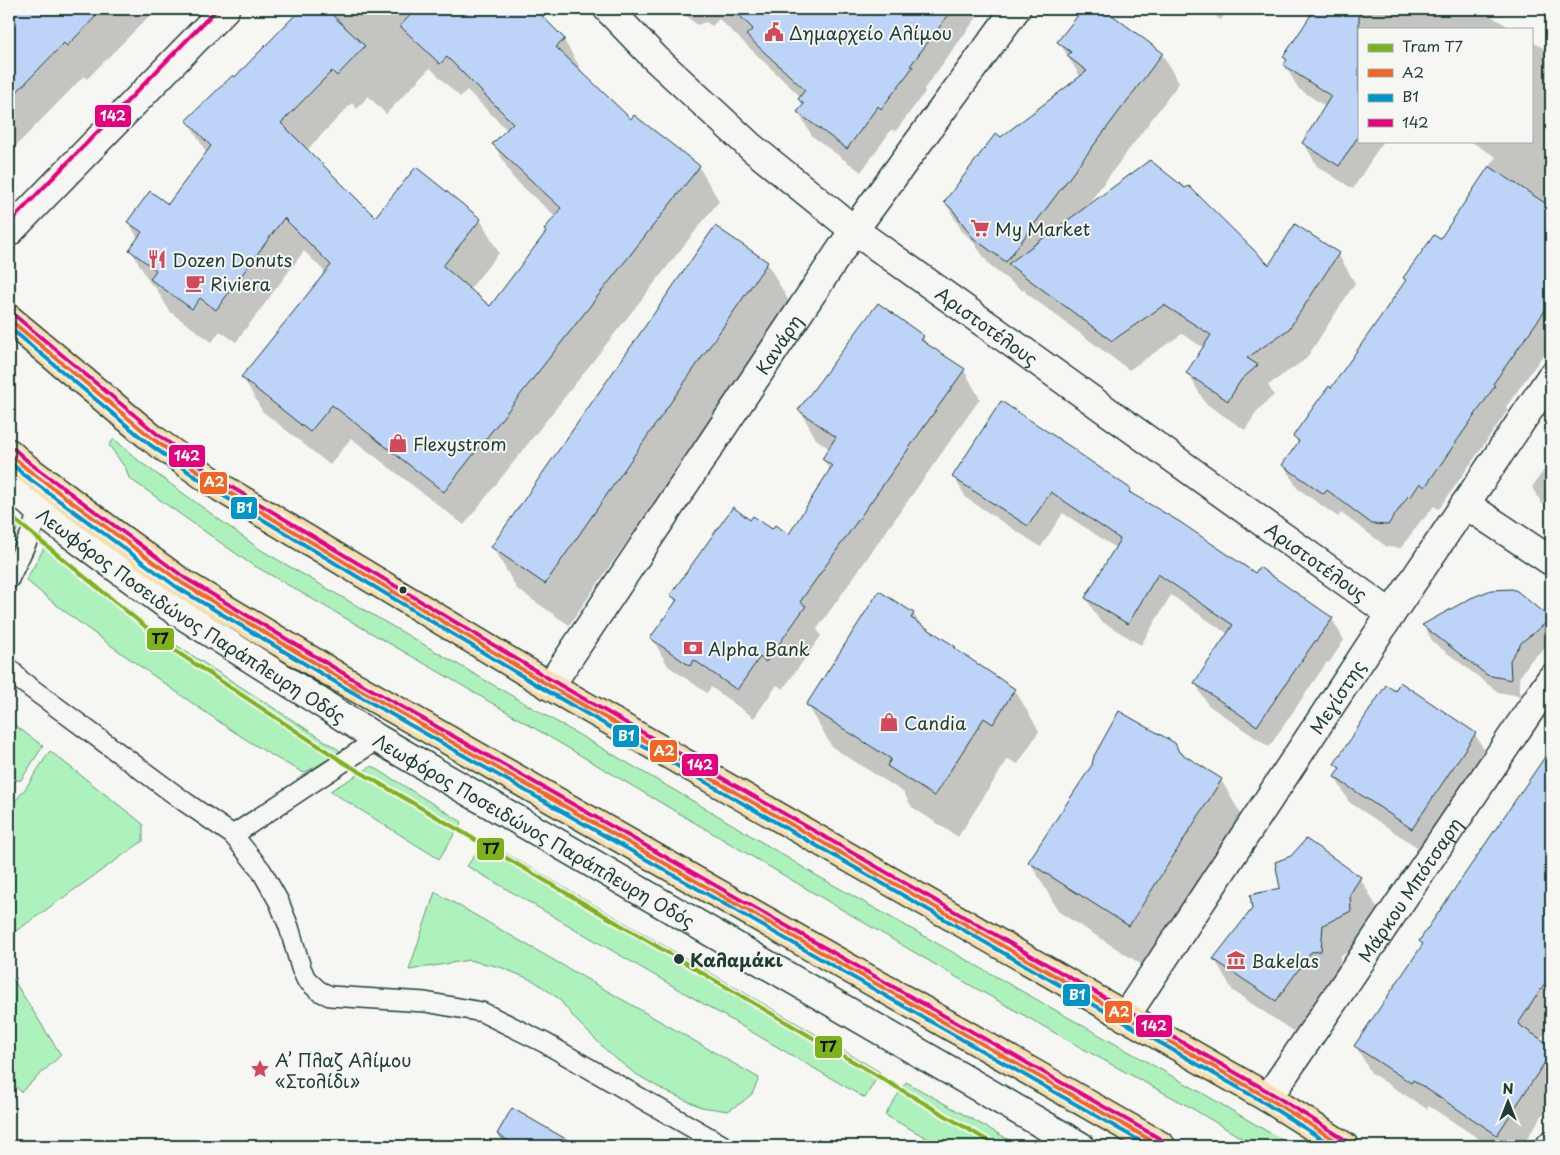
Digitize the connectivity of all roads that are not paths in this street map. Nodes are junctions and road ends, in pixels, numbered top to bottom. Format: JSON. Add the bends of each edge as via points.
{"nodes":[{"id":1,"x":225,"y":9,"type":"edge"},
{"id":2,"x":608,"y":9,"type":"edge"},
{"id":3,"x":1016,"y":9,"type":"edge"},
{"id":4,"x":854,"y":230,"type":"junction"},
{"id":5,"x":9,"y":232,"type":"edge"},
{"id":6,"x":9,"y":319,"type":"edge"},
{"id":7,"x":1551,"y":378,"type":"edge"},
{"id":8,"x":15,"y":469,"type":"edge"},
{"id":9,"x":1465,"y":504,"type":"junction"},
{"id":10,"x":38,"y":510,"type":"junction"},
{"id":11,"x":1551,"y":561,"type":"edge"},
{"id":12,"x":9,"y":579,"type":"edge"},
{"id":13,"x":1391,"y":614,"type":"junction"},
{"id":14,"x":9,"y":668,"type":"edge"},
{"id":15,"x":1551,"y":679,"type":"edge"},
{"id":16,"x":550,"y":686,"type":"junction"},
{"id":17,"x":378,"y":739,"type":"junction"},
{"id":18,"x":233,"y":835,"type":"junction"},
{"id":19,"x":1125,"y":1017,"type":"junction"},
{"id":20,"x":1268,"y":1098,"type":"junction"},
{"id":21,"x":724,"y":1146,"type":"edge"},
{"id":22,"x":1080,"y":1146,"type":"edge"},
{"id":23,"x":1161,"y":1146,"type":"edge"},
{"id":24,"x":1344,"y":1146,"type":"edge"}],
"edges":[{"from":1,"to":5,"type":"street"},
{"from":2,"to":4,"type":"street","name":"Αριστοτέλους","via":[[656,59],[751,147]]},
{"from":3,"to":4,"type":"street","name":"Κανάρη"},
{"from":4,"to":13,"type":"street","name":"Αριστοτέλους"},
{"from":4,"to":16,"type":"street","name":"Κανάρη"},
{"from":6,"to":16,"type":"highway","via":[[153,440],[220,487]]},
{"from":7,"to":9,"type":"street","name":"Μεγίστης"},
{"from":8,"to":10,"type":"street"},
{"from":8,"to":23,"type":"highway","via":[[182,583],[342,679]]},
{"from":9,"to":11,"type":"street"},
{"from":9,"to":13,"type":"street","name":"Μεγίστης"},
{"from":10,"to":12,"type":"lane"},
{"from":10,"to":17,"type":"street","name":"Λεωφόρος Ποσειδώνος Παράπλευρη Οδός","via":[[167,606]]},
{"from":13,"to":19,"type":"street","name":"Μεγίστης"},
{"from":14,"to":18,"type":"lane","via":[[28,686]]},
{"from":15,"to":20,"type":"street","name":"Μάρκου Μπότσαρη"},
{"from":16,"to":19,"type":"highway"},
{"from":17,"to":18,"type":"lane"},
{"from":17,"to":22,"type":"street","name":"Λεωφόρος Ποσειδώνος Παράπλευρη Οδός"},
{"from":18,"to":21,"type":"lane","via":[[261,870],[279,902],[301,968],[319,991],[330,996],[425,1002],[482,1012],[545,1043]]},
{"from":19,"to":20,"type":"highway"},
{"from":20,"to":24,"type":"highway"}]}
